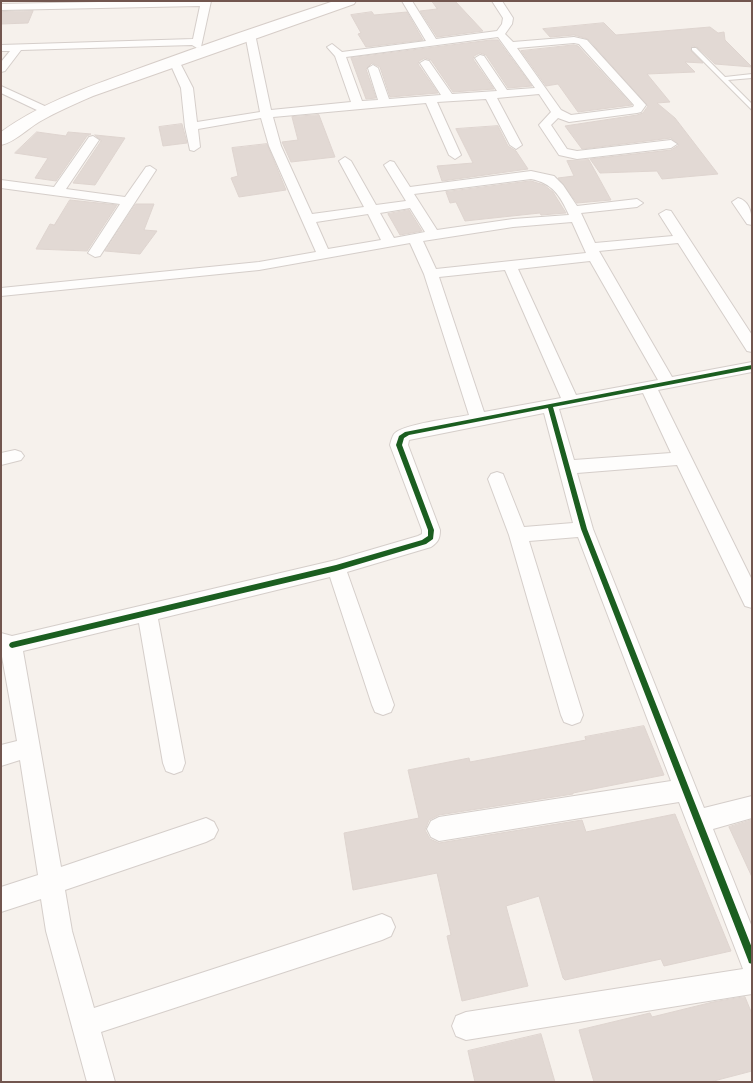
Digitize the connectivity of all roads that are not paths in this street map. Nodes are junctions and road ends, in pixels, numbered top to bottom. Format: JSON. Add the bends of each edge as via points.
{"nodes":[{"id":1,"x":330,"y":1,"type":"edge"},
{"id":2,"x":349,"y":1,"type":"edge"},
{"id":3,"x":408,"y":1,"type":"edge"},
{"id":4,"x":497,"y":1,"type":"edge"},
{"id":5,"x":206,"y":2,"type":"edge"},
{"id":6,"x":1,"y":7,"type":"edge"},
{"id":7,"x":250,"y":34,"type":"junction"},
{"id":8,"x":500,"y":34,"type":"junction"},
{"id":9,"x":232,"y":37,"type":"junction"},
{"id":10,"x":433,"y":43,"type":"junction"},
{"id":11,"x":197,"y":44,"type":"junction"},
{"id":12,"x":510,"y":45,"type":"junction"},
{"id":13,"x":18,"y":47,"type":"junction"},
{"id":14,"x":1,"y":48,"type":"edge"},
{"id":15,"x":694,"y":49,"type":"dead end"},
{"id":16,"x":480,"y":58,"type":"dead end"},
{"id":17,"x":174,"y":61,"type":"junction"},
{"id":18,"x":425,"y":63,"type":"dead end"},
{"id":19,"x":373,"y":68,"type":"dead end"},
{"id":20,"x":1,"y":69,"type":"edge"},
{"id":21,"x":752,"y":76,"type":"edge"},
{"id":22,"x":724,"y":79,"type":"junction"},
{"id":23,"x":1,"y":90,"type":"edge"},
{"id":24,"x":541,"y":91,"type":"junction"},
{"id":25,"x":504,"y":94,"type":"junction"},
{"id":26,"x":490,"y":95,"type":"junction"},
{"id":27,"x":449,"y":99,"type":"junction"},
{"id":28,"x":430,"y":100,"type":"junction"},
{"id":29,"x":385,"y":104,"type":"junction"},
{"id":30,"x":358,"y":106,"type":"junction"},
{"id":31,"x":40,"y":108,"type":"junction"},
{"id":32,"x":752,"y":108,"type":"edge"},
{"id":33,"x":557,"y":112,"type":"junction"},
{"id":34,"x":266,"y":114,"type":"junction"},
{"id":35,"x":1,"y":126,"type":"edge"},
{"id":36,"x":191,"y":127,"type":"junction"},
{"id":37,"x":1,"y":140,"type":"edge"},
{"id":38,"x":93,"y":140,"type":"dead end"},
{"id":39,"x":671,"y":144,"type":"dead end"},
{"id":40,"x":516,"y":145,"type":"dead end"},
{"id":41,"x":194,"y":147,"type":"dead end"},
{"id":42,"x":455,"y":155,"type":"dead end"},
{"id":43,"x":345,"y":161,"type":"dead end"},
{"id":44,"x":390,"y":165,"type":"dead end"},
{"id":45,"x":150,"y":170,"type":"dead end"},
{"id":46,"x":1,"y":184,"type":"edge"},
{"id":47,"x":58,"y":191,"type":"junction"},
{"id":48,"x":406,"y":191,"type":"junction"},
{"id":49,"x":128,"y":201,"type":"junction"},
{"id":50,"x":738,"y":202,"type":"dead end"},
{"id":51,"x":637,"y":203,"type":"dead end"},
{"id":52,"x":414,"y":204,"type":"junction"},
{"id":53,"x":372,"y":209,"type":"junction"},
{"id":54,"x":575,"y":214,"type":"junction"},
{"id":55,"x":666,"y":214,"type":"dead end"},
{"id":56,"x":308,"y":219,"type":"junction"},
{"id":57,"x":752,"y":221,"type":"edge"},
{"id":58,"x":433,"y":235,"type":"junction"},
{"id":59,"x":415,"y":238,"type":"junction"},
{"id":60,"x":682,"y":239,"type":"junction"},
{"id":61,"x":390,"y":243,"type":"junction"},
{"id":62,"x":592,"y":252,"type":"junction"},
{"id":63,"x":96,"y":253,"type":"dead end"},
{"id":64,"x":324,"y":255,"type":"junction"},
{"id":65,"x":510,"y":266,"type":"junction"},
{"id":66,"x":431,"y":274,"type":"junction"},
{"id":67,"x":1,"y":292,"type":"edge"},
{"id":68,"x":752,"y":347,"type":"edge"},
{"id":69,"x":752,"y":367,"type":"edge"},
{"id":70,"x":668,"y":383,"type":"junction"},
{"id":71,"x":648,"y":387,"type":"junction"},
{"id":72,"x":571,"y":401,"type":"junction"},
{"id":73,"x":550,"y":405,"type":"junction"},
{"id":74,"x":478,"y":418,"type":"junction"},
{"id":75,"x":682,"y":458,"type":"junction"},
{"id":76,"x":567,"y":467,"type":"junction"},
{"id":77,"x":497,"y":479,"type":"dead end"},
{"id":78,"x":584,"y":529,"type":"junction"},
{"id":79,"x":518,"y":535,"type":"junction"},
{"id":80,"x":336,"y":568,"type":"junction"},
{"id":81,"x":752,"y":600,"type":"edge"},
{"id":82,"x":147,"y":614,"type":"junction"},
{"id":83,"x":7,"y":643,"type":"edge"},
{"id":84,"x":382,"y":705,"type":"dead end"},
{"id":85,"x":572,"y":715,"type":"dead end"},
{"id":86,"x":29,"y":747,"type":"junction"},
{"id":87,"x":1,"y":756,"type":"edge"},
{"id":88,"x":174,"y":763,"type":"dead end"},
{"id":89,"x":685,"y":790,"type":"junction"},
{"id":90,"x":752,"y":807,"type":"edge"},
{"id":91,"x":697,"y":820,"type":"junction"},
{"id":92,"x":439,"y":829,"type":"dead end"},
{"id":93,"x":206,"y":830,"type":"dead end"},
{"id":94,"x":52,"y":884,"type":"junction"},
{"id":95,"x":1,"y":900,"type":"edge"},
{"id":96,"x":382,"y":927,"type":"dead end"},
{"id":97,"x":752,"y":960,"type":"edge"},
{"id":98,"x":752,"y":981,"type":"edge"},
{"id":99,"x":85,"y":1024,"type":"junction"},
{"id":100,"x":466,"y":1026,"type":"dead end"},
{"id":101,"x":101,"y":1082,"type":"edge"}],
"edges":[{"from":1,"to":9,"type":"street"},
{"from":2,"to":7,"type":"street"},
{"from":3,"to":10,"type":"street"},
{"from":4,"to":8,"type":"street","via":[[508,18]]},
{"from":5,"to":6,"type":"street"},
{"from":5,"to":11,"type":"street"},
{"from":7,"to":9,"type":"street"},
{"from":7,"to":34,"type":"street"},
{"from":8,"to":10,"type":"street"},
{"from":8,"to":12,"type":"street"},
{"from":9,"to":11,"type":"street"},
{"from":9,"to":17,"type":"street"},
{"from":10,"to":30,"type":"street","via":[[336,51]]},
{"from":11,"to":13,"type":"street"},
{"from":11,"to":31,"type":"street"},
{"from":12,"to":24,"type":"street"},
{"from":12,"to":33,"type":"street","via":[[583,42],[640,105],[634,112],[569,119]]},
{"from":13,"to":14,"type":"street"},
{"from":13,"to":20,"type":"street"},
{"from":15,"to":22,"type":"lane"},
{"from":16,"to":25,"type":"street"},
{"from":17,"to":31,"type":"street"},
{"from":17,"to":36,"type":"street","via":[[187,88]]},
{"from":18,"to":27,"type":"street"},
{"from":19,"to":29,"type":"street"},
{"from":21,"to":22,"type":"lane"},
{"from":22,"to":32,"type":"lane"},
{"from":23,"to":31,"type":"street"},
{"from":24,"to":25,"type":"street"},
{"from":24,"to":33,"type":"street"},
{"from":25,"to":26,"type":"street"},
{"from":26,"to":27,"type":"street"},
{"from":26,"to":40,"type":"street"},
{"from":27,"to":28,"type":"street"},
{"from":28,"to":29,"type":"street"},
{"from":28,"to":42,"type":"street"},
{"from":29,"to":30,"type":"street"},
{"from":30,"to":34,"type":"street"},
{"from":31,"to":35,"type":"street"},
{"from":31,"to":37,"type":"street"},
{"from":33,"to":39,"type":"street","via":[[545,124],[563,152],[571,155]]},
{"from":34,"to":36,"type":"street"},
{"from":34,"to":56,"type":"street","via":[[275,146]]},
{"from":36,"to":41,"type":"street"},
{"from":38,"to":47,"type":"street"},
{"from":43,"to":53,"type":"street"},
{"from":44,"to":48,"type":"street"},
{"from":45,"to":49,"type":"street"},
{"from":46,"to":47,"type":"street"},
{"from":47,"to":49,"type":"street"},
{"from":48,"to":52,"type":"street"},
{"from":48,"to":54,"type":"street","via":[[540,176],[550,179],[559,188]]},
{"from":49,"to":63,"type":"street"},
{"from":50,"to":57,"type":"street"},
{"from":51,"to":54,"type":"street"},
{"from":52,"to":53,"type":"street"},
{"from":52,"to":58,"type":"street"},
{"from":53,"to":56,"type":"street"},
{"from":53,"to":61,"type":"street"},
{"from":54,"to":58,"type":"street"},
{"from":54,"to":62,"type":"street"},
{"from":55,"to":60,"type":"street"},
{"from":56,"to":64,"type":"street"},
{"from":58,"to":59,"type":"street"},
{"from":59,"to":61,"type":"street"},
{"from":59,"to":66,"type":"street"},
{"from":60,"to":62,"type":"street"},
{"from":60,"to":68,"type":"street"},
{"from":61,"to":64,"type":"street"},
{"from":62,"to":65,"type":"street"},
{"from":62,"to":70,"type":"street"},
{"from":64,"to":67,"type":"street","via":[[260,266]]},
{"from":65,"to":66,"type":"street"},
{"from":65,"to":72,"type":"street"},
{"from":66,"to":74,"type":"street"},
{"from":69,"to":70,"type":"street"},
{"from":70,"to":71,"type":"street"},
{"from":71,"to":72,"type":"street"},
{"from":71,"to":75,"type":"street"},
{"from":72,"to":73,"type":"street"},
{"from":73,"to":74,"type":"street"},
{"from":73,"to":76,"type":"street"},
{"from":74,"to":80,"type":"street","via":[[401,437],[400,445],[431,537],[424,542]]},
{"from":75,"to":76,"type":"street"},
{"from":75,"to":81,"type":"street"},
{"from":76,"to":78,"type":"street"},
{"from":77,"to":79,"type":"street"},
{"from":78,"to":79,"type":"street"},
{"from":78,"to":89,"type":"street"},
{"from":79,"to":85,"type":"street"},
{"from":80,"to":82,"type":"street"},
{"from":80,"to":84,"type":"street"},
{"from":82,"to":83,"type":"street"},
{"from":82,"to":88,"type":"street"},
{"from":83,"to":86,"type":"street"},
{"from":86,"to":87,"type":"street"},
{"from":86,"to":94,"type":"street"},
{"from":89,"to":91,"type":"street"},
{"from":89,"to":92,"type":"street"},
{"from":90,"to":91,"type":"street"},
{"from":91,"to":97,"type":"street"},
{"from":93,"to":94,"type":"street"},
{"from":94,"to":95,"type":"street"},
{"from":94,"to":99,"type":"street","via":[[59,931]]},
{"from":96,"to":99,"type":"street"},
{"from":98,"to":100,"type":"street"},
{"from":99,"to":101,"type":"street"}]}
